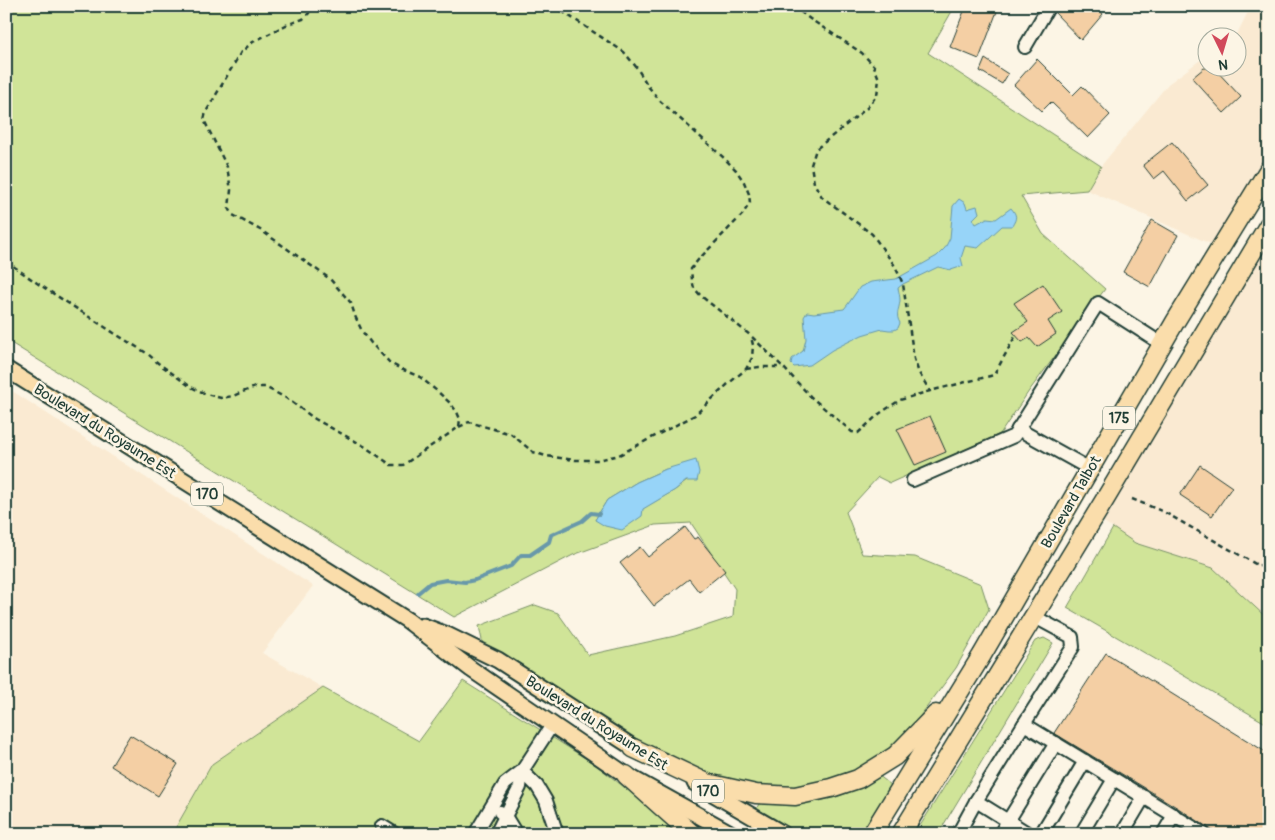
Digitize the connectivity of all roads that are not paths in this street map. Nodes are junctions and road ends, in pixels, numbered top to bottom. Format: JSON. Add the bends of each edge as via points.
{"nodes":[{"id":1,"x":1049,"y":6,"type":"edge"},
{"id":2,"x":1025,"y":47,"type":"dead end"},
{"id":3,"x":1269,"y":169,"type":"edge"},
{"id":4,"x":1269,"y":224,"type":"edge"},
{"id":5,"x":1162,"y":344,"type":"junction"},
{"id":6,"x":6,"y":368,"type":"edge"},
{"id":7,"x":1018,"y":430,"type":"junction"},
{"id":8,"x":1090,"y":469,"type":"junction"},
{"id":9,"x":913,"y":480,"type":"dead end"},
{"id":10,"x":1114,"y":484,"type":"junction"},
{"id":11,"x":1033,"y":616,"type":"junction"},
{"id":12,"x":407,"y":620,"type":"junction"},
{"id":13,"x":972,"y":669,"type":"junction"},
{"id":14,"x":1024,"y":724,"type":"junction"},
{"id":15,"x":552,"y":725,"type":"junction"},
{"id":16,"x":1056,"y":743,"type":"junction"},
{"id":17,"x":633,"y":748,"type":"junction"},
{"id":18,"x":1085,"y":761,"type":"junction"},
{"id":19,"x":522,"y":771,"type":"junction"},
{"id":20,"x":626,"y":775,"type":"junction"},
{"id":21,"x":1114,"y":779,"type":"junction"},
{"id":22,"x":1144,"y":797,"type":"junction"},
{"id":23,"x":976,"y":801,"type":"junction"},
{"id":24,"x":492,"y":806,"type":"junction"},
{"id":25,"x":1174,"y":815,"type":"junction"},
{"id":26,"x":506,"y":816,"type":"junction"},
{"id":27,"x":1008,"y":821,"type":"junction"},
{"id":28,"x":382,"y":826,"type":"dead end"},
{"id":29,"x":396,"y":834,"type":"edge"},
{"id":30,"x":475,"y":834,"type":"edge"},
{"id":31,"x":496,"y":834,"type":"edge"},
{"id":32,"x":516,"y":834,"type":"edge"},
{"id":33,"x":557,"y":834,"type":"edge"},
{"id":34,"x":692,"y":834,"type":"edge"},
{"id":35,"x":732,"y":834,"type":"edge"},
{"id":36,"x":783,"y":834,"type":"edge"},
{"id":37,"x":872,"y":834,"type":"edge"},
{"id":38,"x":901,"y":834,"type":"edge"},
{"id":39,"x":958,"y":834,"type":"edge"},
{"id":40,"x":1000,"y":834,"type":"edge"},
{"id":41,"x":1029,"y":834,"type":"edge"},
{"id":42,"x":1041,"y":834,"type":"edge"},
{"id":43,"x":1081,"y":834,"type":"edge"},
{"id":44,"x":1122,"y":834,"type":"edge"},
{"id":45,"x":1163,"y":834,"type":"edge"},
{"id":46,"x":1204,"y":834,"type":"edge"}],
"edges":[{"from":1,"to":2,"type":"lane"},
{"from":3,"to":5,"type":"highway","name":"Boulevard Talbot","number":"175"},
{"from":4,"to":10,"type":"highway","name":"Boulevard Talbot","number":"175"},
{"from":5,"to":7,"type":"lane","via":[[1098,303]]},
{"from":5,"to":8,"type":"highway","name":"Boulevard Talbot","number":"175"},
{"from":6,"to":12,"type":"main road","name":"Boulevard du Royaume Est","number":"170"},
{"from":7,"to":8,"type":"lane"},
{"from":7,"to":9,"type":"lane","via":[[1014,436]]},
{"from":8,"to":10,"type":"highway"},
{"from":8,"to":13,"type":"highway","name":"Boulevard Talbot","number":"175"},
{"from":10,"to":11,"type":"highway","name":"Boulevard Talbot","number":"175"},
{"from":11,"to":14,"type":"lane","via":[[1072,637],[1073,647]]},
{"from":11,"to":38,"type":"highway","name":"Boulevard Talbot","number":"175"},
{"from":12,"to":15,"type":"main road","name":"Boulevard du Royaume Est","number":"170"},
{"from":12,"to":17,"type":"main road","name":"Boulevard du Royaume Est","number":"170","via":[[498,660]]},
{"from":13,"to":17,"type":"highway","via":[[932,719],[895,756],[858,779],[831,788],[796,796],[756,794],[707,783]]},
{"from":13,"to":37,"type":"highway","name":"Boulevard Talbot","number":"175"},
{"from":14,"to":16,"type":"lane"},
{"from":14,"to":23,"type":"lane"},
{"from":15,"to":19,"type":"lane"},
{"from":15,"to":20,"type":"main road","name":"Boulevard du Royaume Est","number":"170"},
{"from":16,"to":18,"type":"lane"},
{"from":16,"to":27,"type":"lane"},
{"from":17,"to":36,"type":"main road","name":"Boulevard du Royaume Est","number":"170"},
{"from":18,"to":21,"type":"lane"},
{"from":18,"to":42,"type":"lane"},
{"from":19,"to":24,"type":"lane","via":[[504,784]]},
{"from":19,"to":26,"type":"lane","via":[[520,787]]},
{"from":19,"to":33,"type":"lane","via":[[546,801]]},
{"from":20,"to":34,"type":"highway"},
{"from":20,"to":35,"type":"main road","name":"Boulevard du Royaume Est","number":"170"},
{"from":21,"to":22,"type":"lane"},
{"from":21,"to":43,"type":"lane"},
{"from":22,"to":25,"type":"lane"},
{"from":22,"to":44,"type":"lane"},
{"from":23,"to":27,"type":"lane"},
{"from":23,"to":39,"type":"lane"},
{"from":24,"to":26,"type":"lane"},
{"from":24,"to":30,"type":"lane"},
{"from":25,"to":45,"type":"lane"},
{"from":25,"to":46,"type":"lane"},
{"from":26,"to":31,"type":"lane"},
{"from":26,"to":32,"type":"lane"},
{"from":27,"to":40,"type":"lane"},
{"from":27,"to":41,"type":"lane"},
{"from":28,"to":29,"type":"lane"}]}
